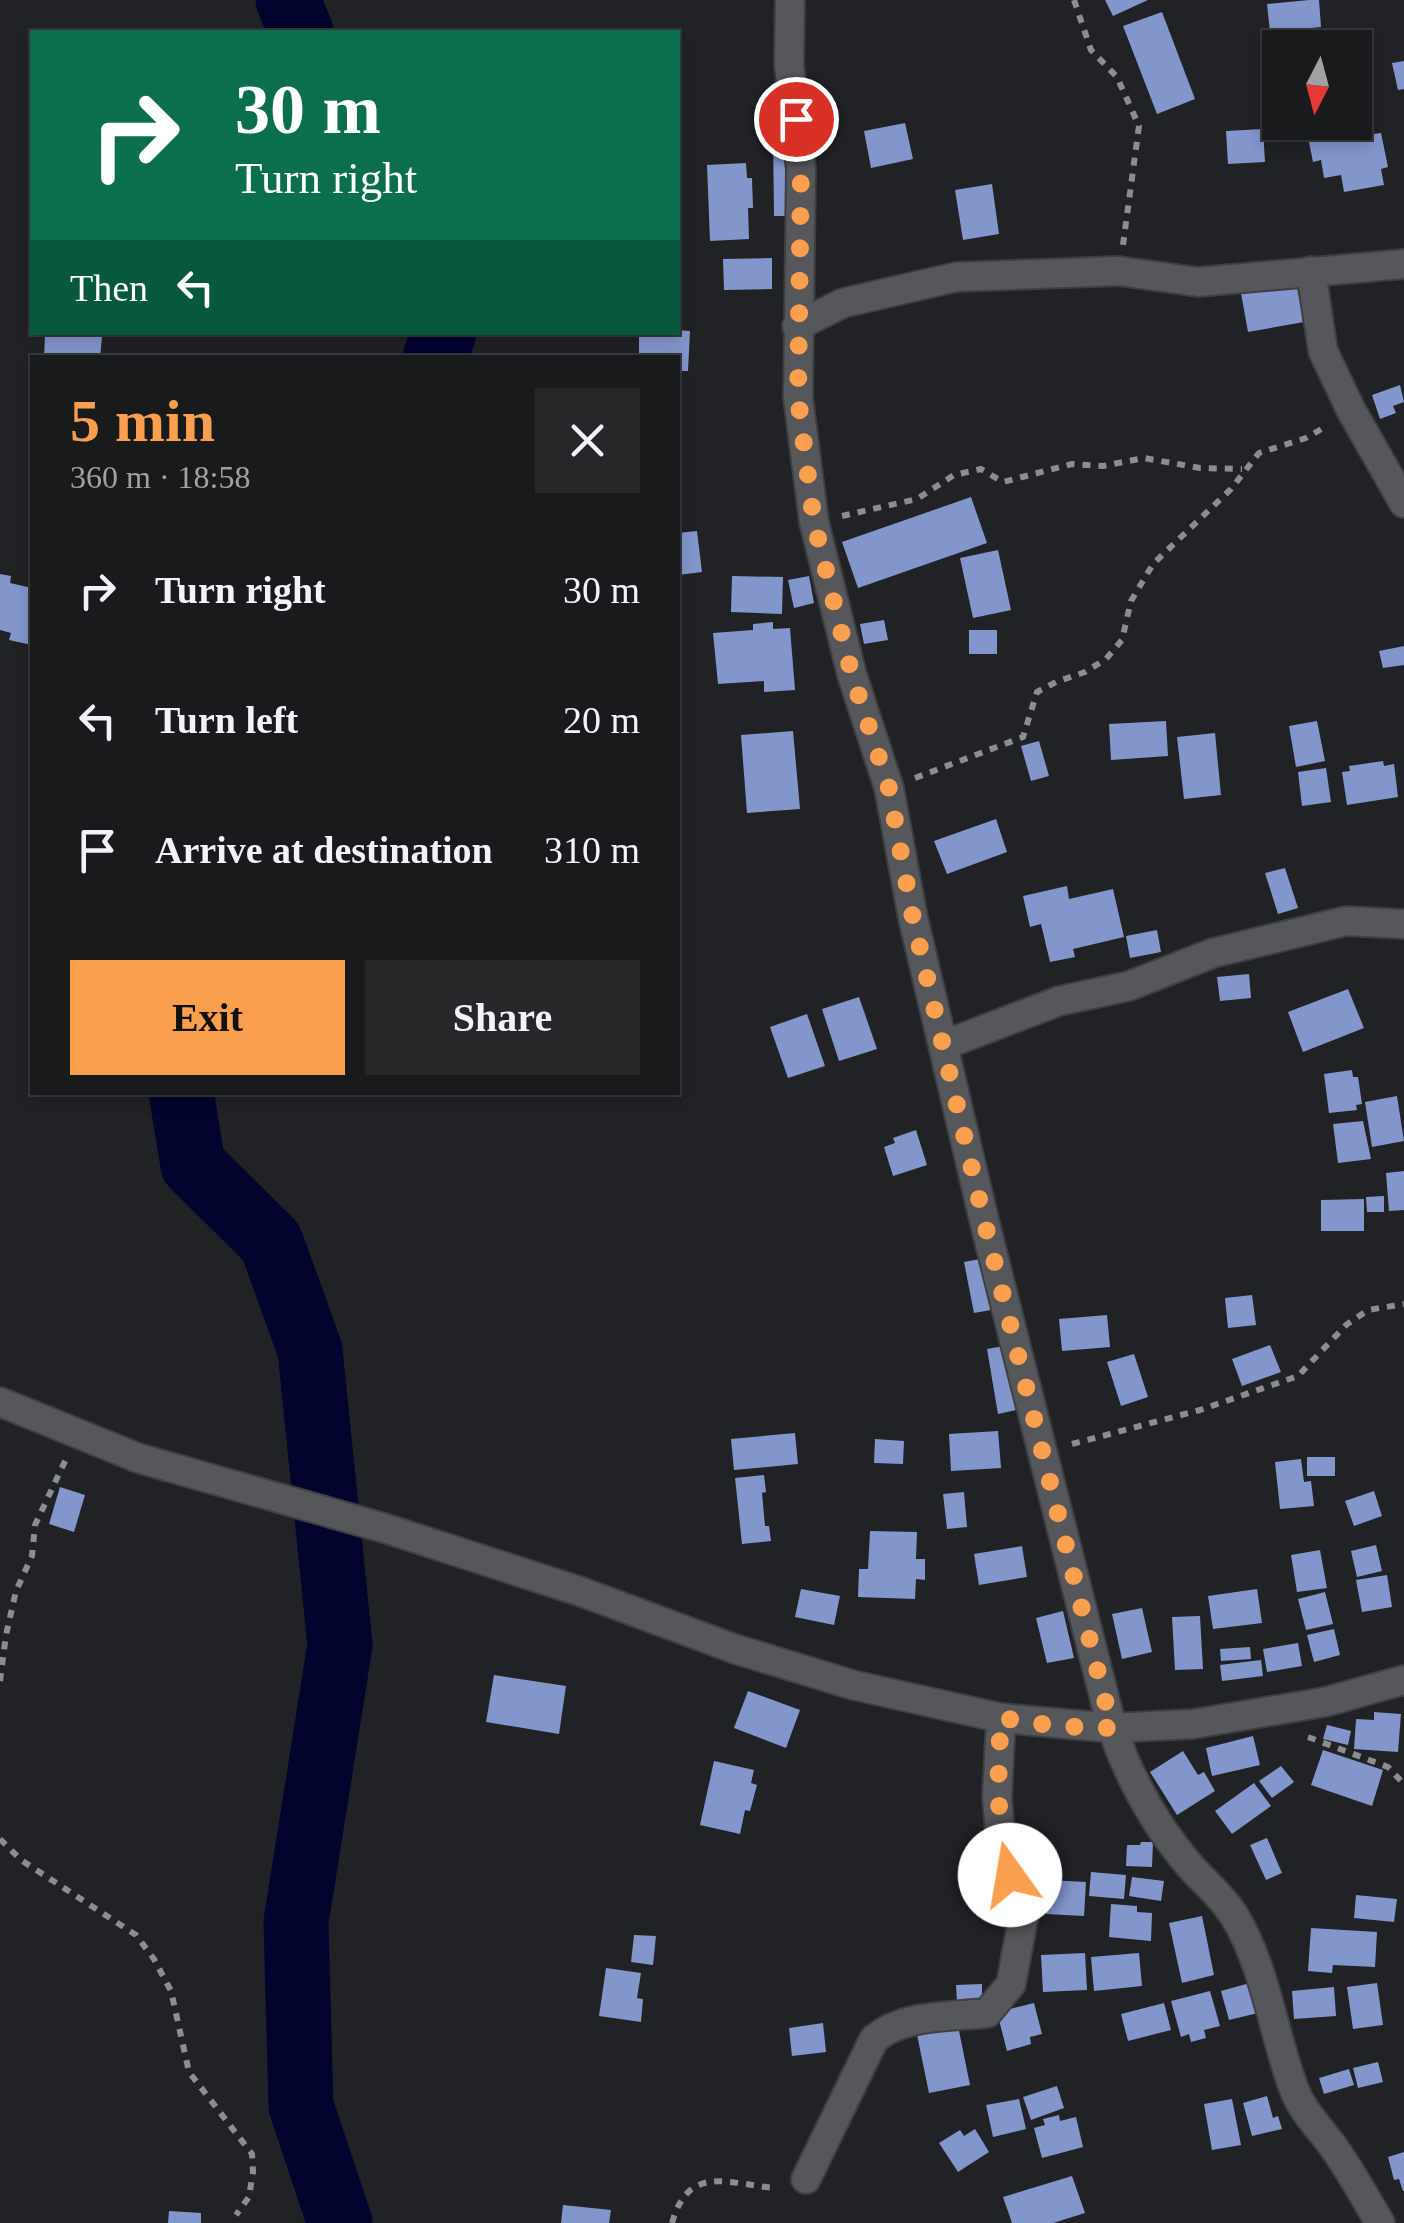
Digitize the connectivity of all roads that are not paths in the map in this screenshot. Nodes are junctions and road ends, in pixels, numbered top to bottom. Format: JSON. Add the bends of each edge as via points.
{"nodes":[{"id":1,"x":790,"y":0,"type":"edge"},
{"id":2,"x":1404,"y":264,"type":"edge"},
{"id":3,"x":1311,"y":271,"type":"junction"},
{"id":4,"x":797,"y":326,"type":"junction"},
{"id":5,"x":1404,"y":503,"type":"edge"},
{"id":6,"x":1404,"y":924,"type":"edge"},
{"id":7,"x":944,"y":1045,"type":"junction"},
{"id":8,"x":0,"y":1402,"type":"edge"},
{"id":9,"x":1404,"y":1680,"type":"edge"},
{"id":10,"x":1001,"y":1718,"type":"junction"},
{"id":11,"x":1112,"y":1728,"type":"junction"},
{"id":12,"x":806,"y":2179,"type":"road end"},
{"id":13,"x":1380,"y":2223,"type":"edge"}],
"edges":[{"from":1,"to":4,"type":"street","via":[[789,65],[801,168]]},
{"from":2,"to":3,"type":"street"},
{"from":3,"to":4,"type":"street","via":[[1198,282],[1119,270],[956,277],[843,303]]},
{"from":3,"to":5,"type":"street","via":[[1324,351]]},
{"from":4,"to":7,"type":"street","via":[[798,398],[814,522],[889,788]]},
{"from":6,"to":7,"type":"street","via":[[1346,921],[1213,953]]},
{"from":7,"to":11,"type":"street"},
{"from":8,"to":10,"type":"street","via":[[138,1458],[384,1528],[853,1685]]},
{"from":9,"to":11,"type":"street","via":[[1268,1714]]},
{"from":10,"to":11,"type":"street"},
{"from":10,"to":12,"type":"street","via":[[1001,1844],[1025,1908],[1011,1984],[987,2013],[904,2022],[874,2039]]},
{"from":11,"to":13,"type":"street","via":[[1163,1833],[1236,1918],[1295,2093]]}]}
